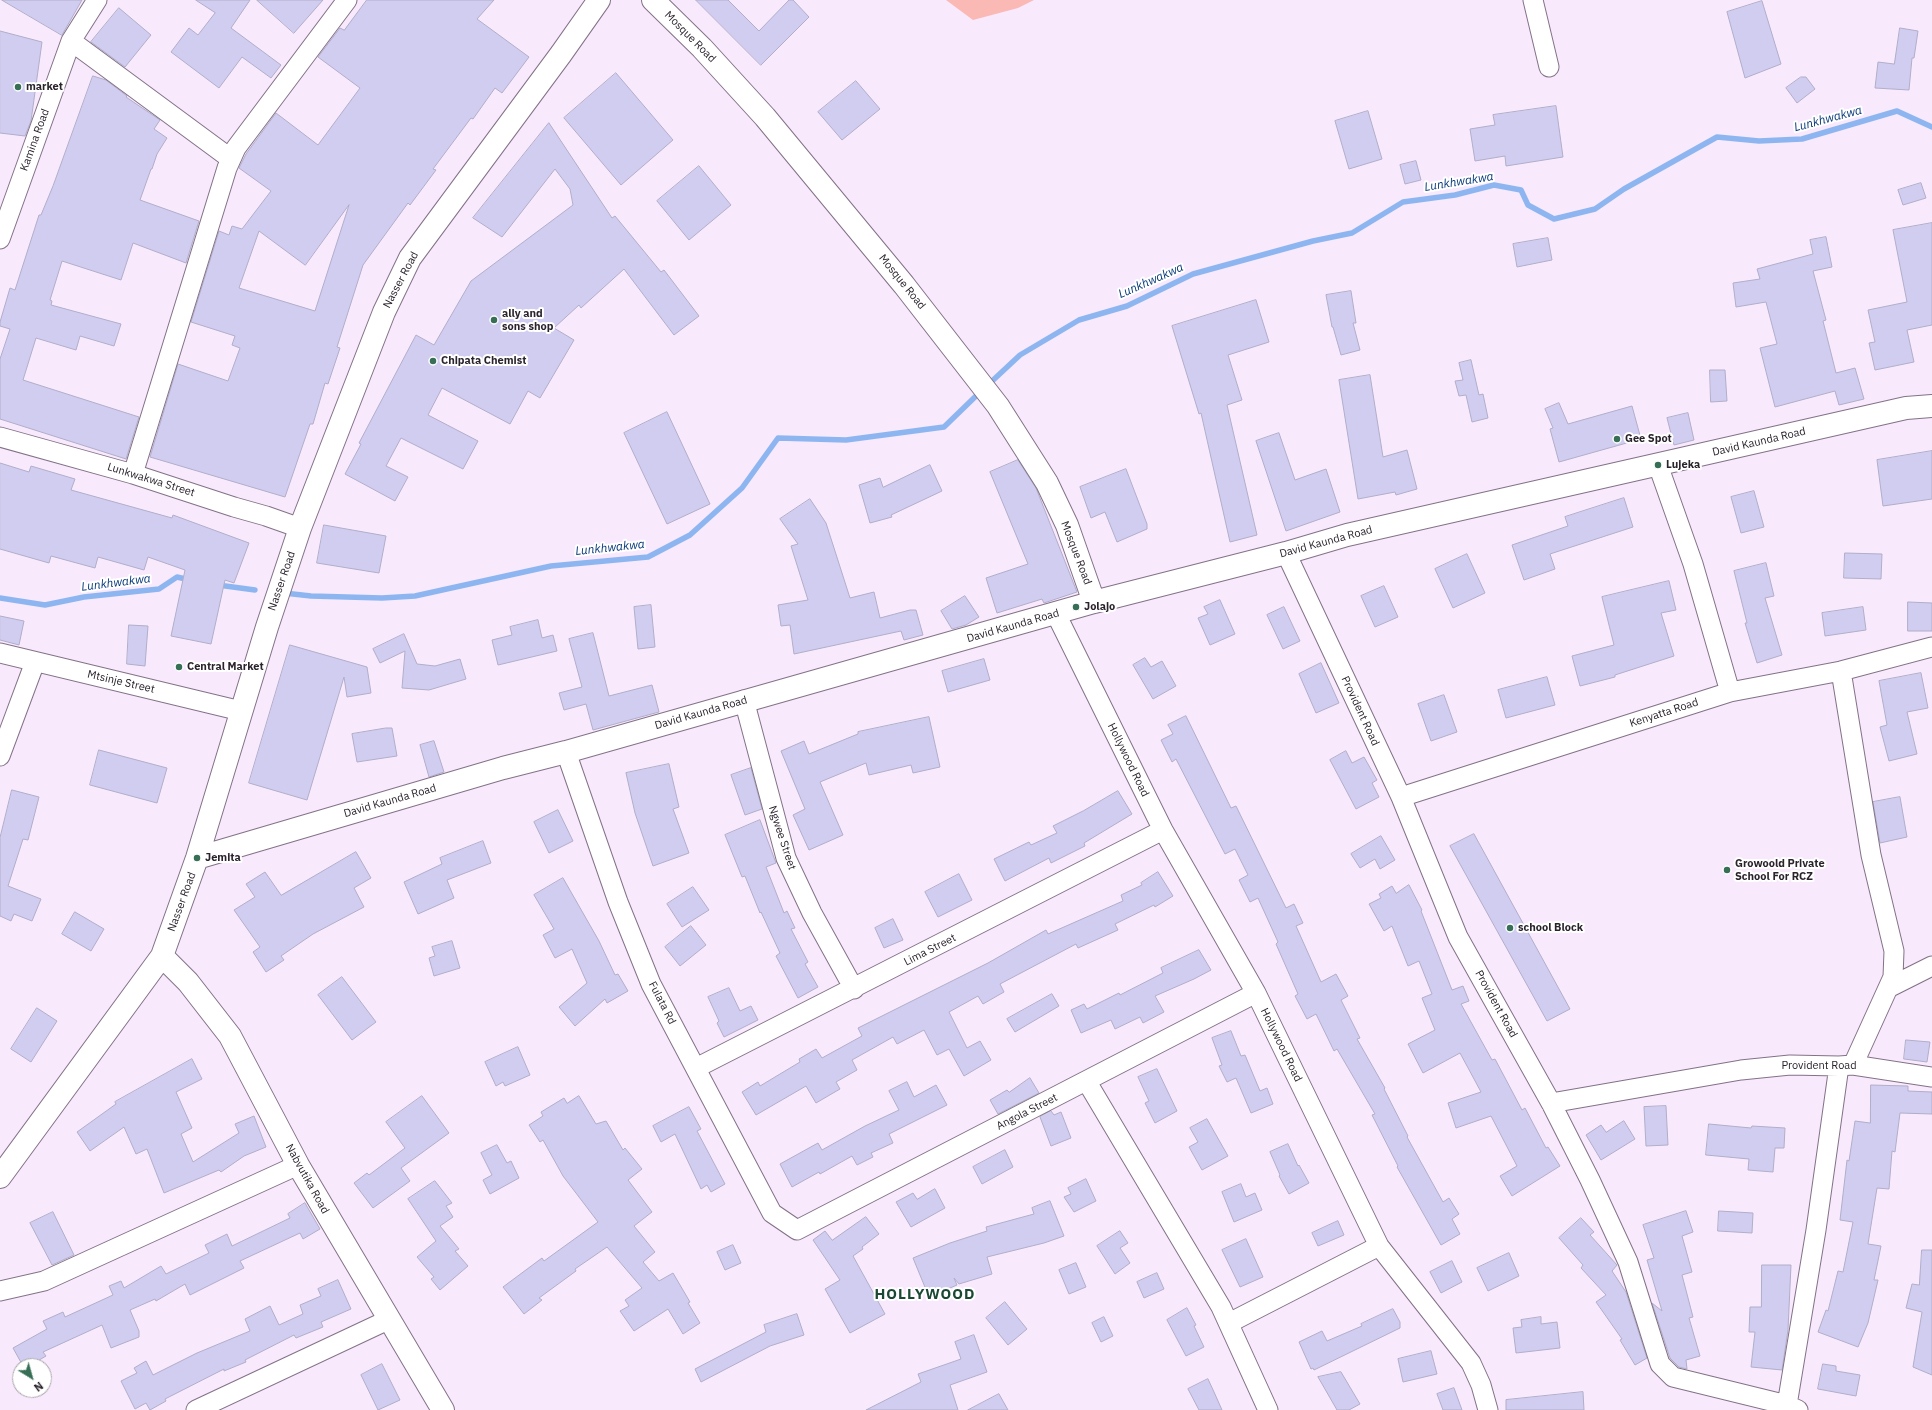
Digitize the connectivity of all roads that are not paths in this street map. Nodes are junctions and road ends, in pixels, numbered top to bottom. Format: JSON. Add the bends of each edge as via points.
{"nodes":[{"id":1,"x":97,"y":0,"type":"edge"},
{"id":2,"x":347,"y":0,"type":"edge"},
{"id":3,"x":599,"y":0,"type":"edge"},
{"id":4,"x":653,"y":0,"type":"edge"},
{"id":5,"x":1533,"y":0,"type":"edge"},
{"id":6,"x":71,"y":41,"type":"junction"},
{"id":7,"x":1549,"y":67,"type":"dead end"},
{"id":8,"x":231,"y":160,"type":"junction"},
{"id":9,"x":0,"y":239,"type":"edge"},
{"id":10,"x":1932,"y":406,"type":"edge"},
{"id":11,"x":0,"y":437,"type":"edge"},
{"id":12,"x":1658,"y":465,"type":"junction"},
{"id":13,"x":134,"y":474,"type":"junction"},
{"id":14,"x":300,"y":528,"type":"junction"},
{"id":15,"x":1286,"y":553,"type":"junction"},
{"id":16,"x":1094,"y":602,"type":"junction"},
{"id":17,"x":1056,"y":614,"type":"junction"},
{"id":18,"x":1932,"y":646,"type":"edge"},
{"id":19,"x":0,"y":653,"type":"edge"},
{"id":20,"x":35,"y":662,"type":"junction"},
{"id":21,"x":1841,"y":671,"type":"junction"},
{"id":22,"x":1730,"y":692,"type":"junction"},
{"id":23,"x":744,"y":700,"type":"junction"},
{"id":24,"x":241,"y":711,"type":"junction"},
{"id":25,"x":566,"y":752,"type":"junction"},
{"id":26,"x":0,"y":756,"type":"edge"},
{"id":27,"x":1401,"y":797,"type":"junction"},
{"id":28,"x":1162,"y":830,"type":"junction"},
{"id":29,"x":197,"y":858,"type":"junction"},
{"id":30,"x":162,"y":956,"type":"junction"},
{"id":31,"x":1932,"y":966,"type":"edge"},
{"id":32,"x":1888,"y":988,"type":"junction"},
{"id":33,"x":854,"y":989,"type":"junction"},
{"id":34,"x":1256,"y":993,"type":"junction"},
{"id":35,"x":1846,"y":1066,"type":"junction"},
{"id":36,"x":696,"y":1068,"type":"junction"},
{"id":37,"x":1932,"y":1077,"type":"edge"},
{"id":38,"x":1087,"y":1082,"type":"junction"},
{"id":39,"x":1551,"y":1103,"type":"junction"},
{"id":40,"x":298,"y":1165,"type":"junction"},
{"id":41,"x":0,"y":1177,"type":"edge"},
{"id":42,"x":797,"y":1230,"type":"joint"},
{"id":43,"x":1378,"y":1246,"type":"junction"},
{"id":44,"x":0,"y":1291,"type":"edge"},
{"id":45,"x":390,"y":1319,"type":"junction"},
{"id":46,"x":1229,"y":1323,"type":"junction"},
{"id":47,"x":1792,"y":1408,"type":"edge"},
{"id":48,"x":196,"y":1410,"type":"edge"},
{"id":49,"x":443,"y":1410,"type":"edge"},
{"id":50,"x":1268,"y":1410,"type":"edge"},
{"id":51,"x":1488,"y":1410,"type":"edge"}],
"edges":[{"from":1,"to":6,"type":"street","name":"Kamina Road"},
{"from":2,"to":8,"type":"street","via":[[236,148]]},
{"from":3,"to":14,"type":"street","name":"Nasser Road","via":[[410,258],[384,312]]},
{"from":4,"to":16,"type":"street","name":"Mosque Road","via":[[702,48],[765,118],[904,284],[998,406],[1047,483],[1067,525]]},
{"from":5,"to":7,"type":"street"},
{"from":6,"to":8,"type":"street"},
{"from":6,"to":9,"type":"street","name":"Kamina Road"},
{"from":8,"to":13,"type":"street"},
{"from":10,"to":12,"type":"street","name":"David Kaunda Road","via":[[1906,408]]},
{"from":11,"to":13,"type":"street","name":"Lunkwakwa Street"},
{"from":12,"to":15,"type":"street","name":"David Kaunda Road","via":[[1347,535]]},
{"from":12,"to":22,"type":"street","via":[[1693,564]]},
{"from":13,"to":14,"type":"street","name":"Lunkwakwa Street"},
{"from":14,"to":24,"type":"street","name":"Nasser Road"},
{"from":15,"to":16,"type":"street","name":"David Kaunda Road"},
{"from":15,"to":27,"type":"street","name":"Provident Road"},
{"from":16,"to":17,"type":"street","name":"David Kaunda Road"},
{"from":17,"to":23,"type":"street","name":"David Kaunda Road"},
{"from":17,"to":28,"type":"street","name":"Hollywood Road"},
{"from":18,"to":21,"type":"street","name":"Kenyatta Road"},
{"from":19,"to":20,"type":"street","name":"Mtsinje Street"},
{"from":20,"to":24,"type":"street","name":"Mtsinje Street"},
{"from":20,"to":26,"type":"street"},
{"from":21,"to":22,"type":"street","name":"Kenyatta Road"},
{"from":21,"to":32,"type":"street","via":[[1870,855],[1894,951],[1893,977]]},
{"from":22,"to":27,"type":"street","name":"Kenyatta Road"},
{"from":23,"to":25,"type":"street","name":"David Kaunda Road"},
{"from":23,"to":33,"type":"street","name":"Ngwee Street","via":[[786,858],[812,914]]},
{"from":24,"to":29,"type":"street","name":"Nasser Road"},
{"from":25,"to":29,"type":"street","name":"David Kaunda Road","via":[[503,768]]},
{"from":25,"to":36,"type":"street","name":"Fulata Rd","via":[[618,902],[651,984]]},
{"from":27,"to":39,"type":"street","name":"Provident Road","via":[[1458,937]]},
{"from":28,"to":33,"type":"street","name":"Lima Street"},
{"from":28,"to":34,"type":"street","name":"Hollywood Road"},
{"from":29,"to":30,"type":"street","name":"Nasser Road"},
{"from":30,"to":40,"type":"street","name":"Nabvutika Road","via":[[188,982],[230,1036]]},
{"from":30,"to":41,"type":"street","name":"Nasser Road"},
{"from":31,"to":32,"type":"street"},
{"from":32,"to":35,"type":"street"},
{"from":33,"to":36,"type":"street","name":"Lima Street"},
{"from":34,"to":38,"type":"street","name":"Angola Street"},
{"from":34,"to":43,"type":"street","name":"Hollywood Road"},
{"from":35,"to":37,"type":"street","name":"Provident Road"},
{"from":35,"to":39,"type":"street","name":"Provident Road","via":[[1790,1065],[1741,1070]]},
{"from":35,"to":47,"type":"street","via":[[1816,1230]]},
{"from":36,"to":42,"type":"street","name":"Fulata Rd","via":[[772,1213]]},
{"from":38,"to":42,"type":"street","name":"Angola Street"},
{"from":38,"to":46,"type":"street","via":[[1222,1307]]},
{"from":39,"to":47,"type":"street","via":[[1628,1262],[1660,1364],[1673,1377]]},
{"from":40,"to":44,"type":"street","via":[[44,1281]]},
{"from":40,"to":45,"type":"street","name":"Nabvutika Road"},
{"from":43,"to":46,"type":"street"},
{"from":43,"to":51,"type":"street","name":"Hollywood Road","via":[[1471,1363]]},
{"from":45,"to":48,"type":"street"},
{"from":45,"to":49,"type":"street","name":"Nabvutika Road"},
{"from":46,"to":50,"type":"street"}]}
